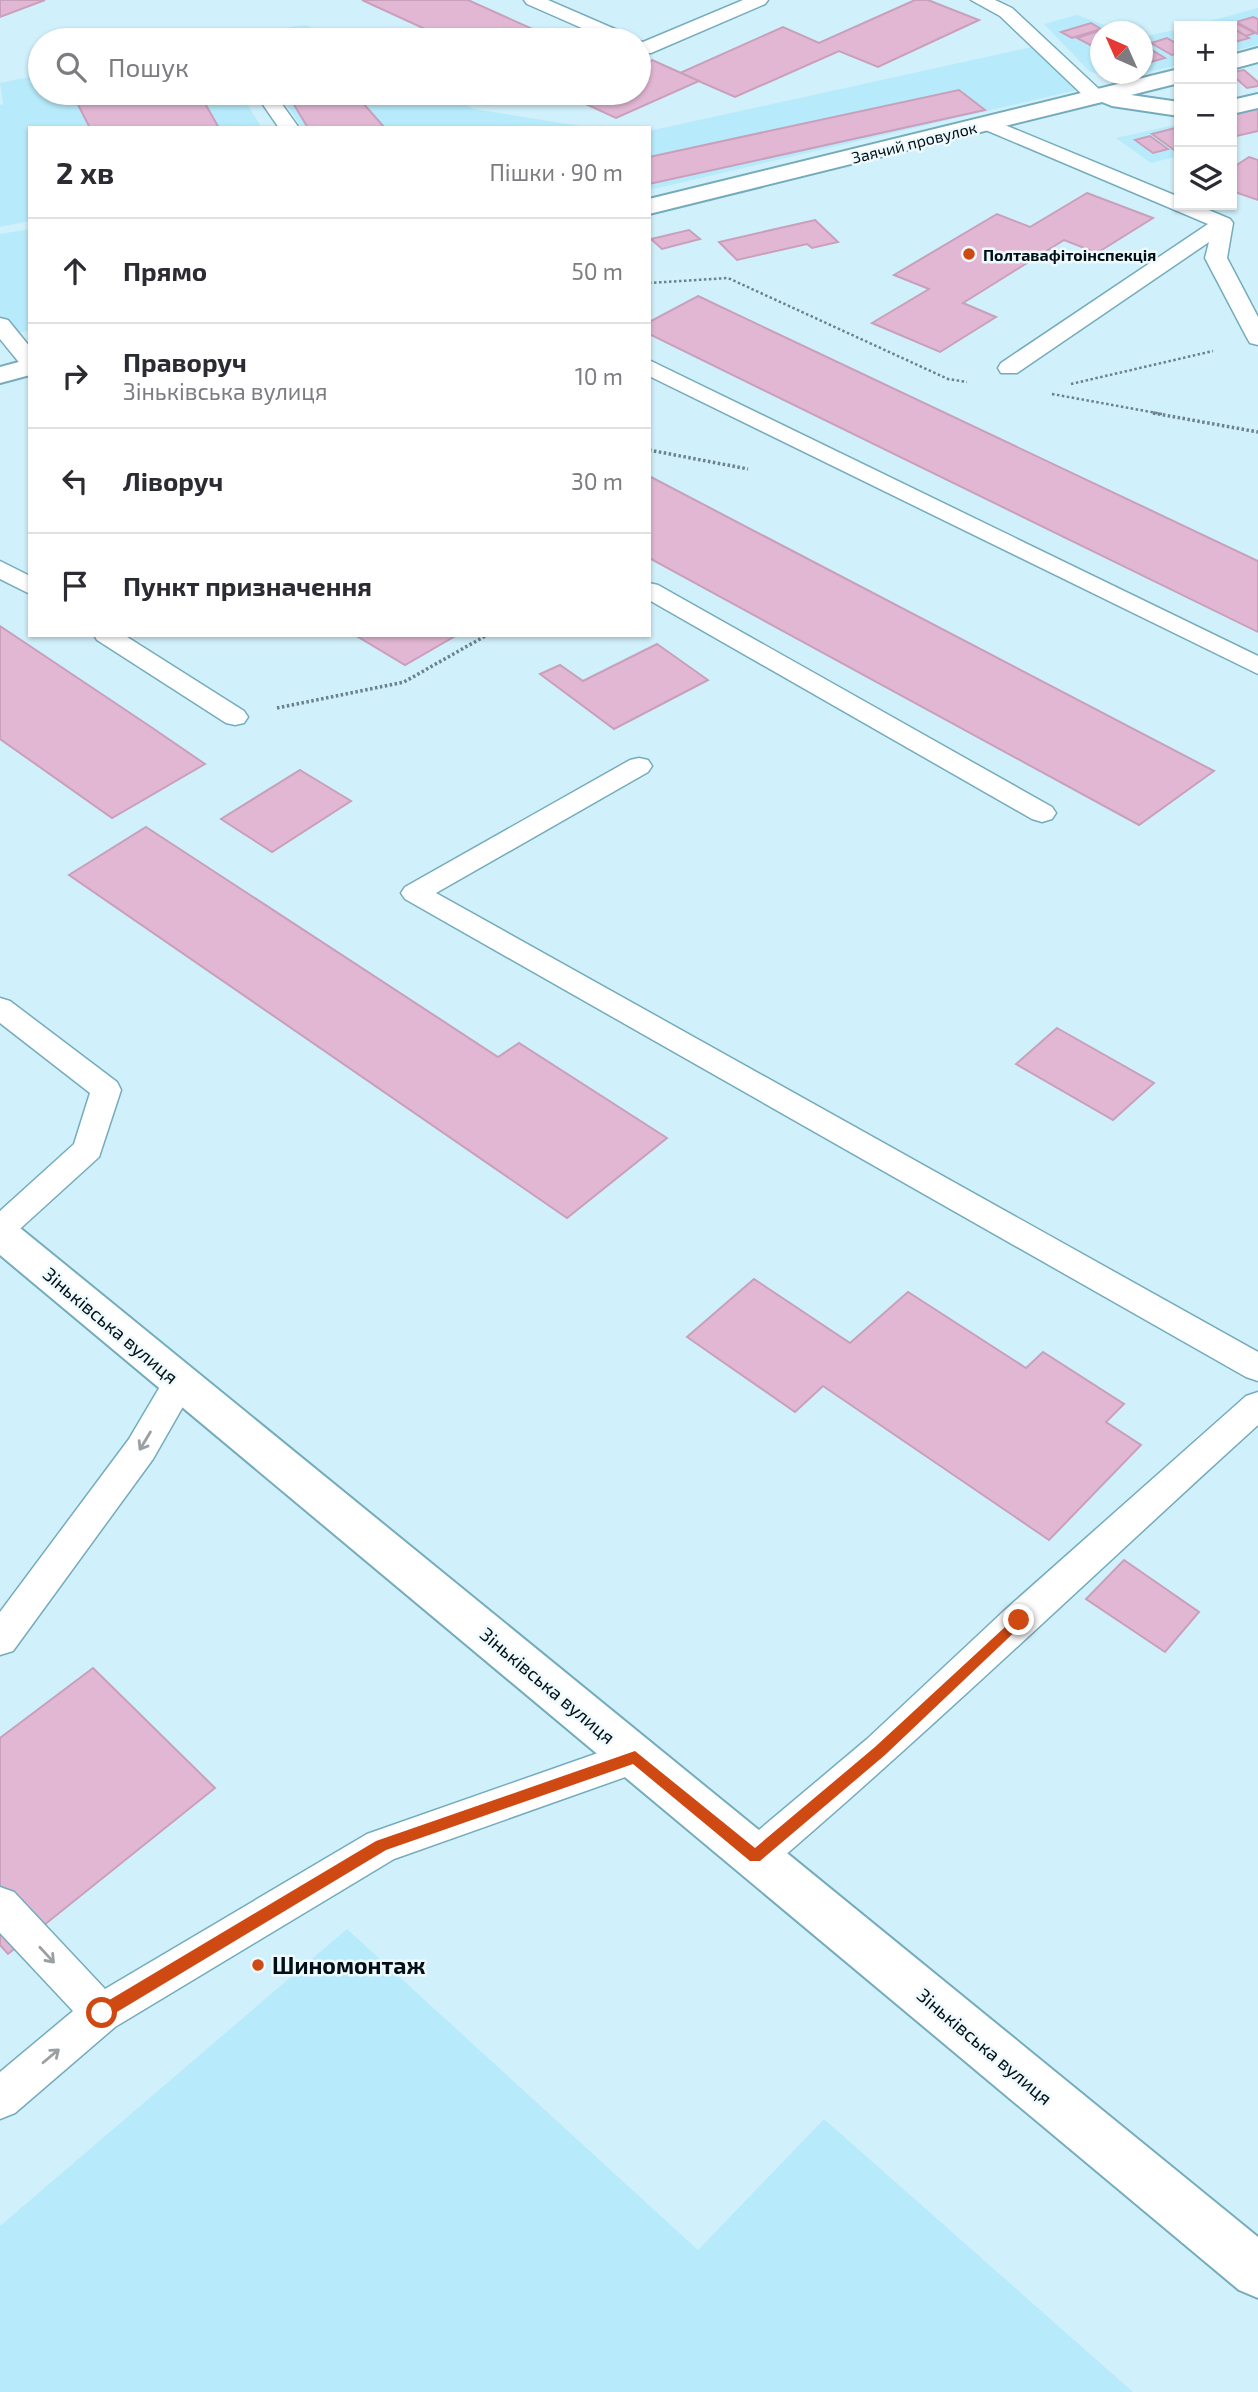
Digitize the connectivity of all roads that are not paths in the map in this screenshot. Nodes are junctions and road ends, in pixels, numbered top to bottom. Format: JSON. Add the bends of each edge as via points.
{"nodes":[{"id":1,"x":533,"y":0,"type":"edge"},
{"id":2,"x":759,"y":0,"type":"edge"},
{"id":3,"x":980,"y":0,"type":"edge"},
{"id":4,"x":597,"y":28,"type":"edge"},
{"id":5,"x":651,"y":46,"type":"edge"},
{"id":6,"x":1258,"y":55,"type":"edge"},
{"id":7,"x":1237,"y":61,"type":"edge"},
{"id":8,"x":1174,"y":77,"type":"edge"},
{"id":9,"x":1094,"y":95,"type":"junction"},
{"id":10,"x":1258,"y":101,"type":"edge"},
{"id":11,"x":273,"y":105,"type":"edge"},
{"id":12,"x":1237,"y":106,"type":"edge"},
{"id":13,"x":1174,"y":108,"type":"edge"},
{"id":14,"x":988,"y":124,"type":"junction"},
{"id":15,"x":288,"y":126,"type":"edge"},
{"id":16,"x":651,"y":207,"type":"edge"},
{"id":17,"x":1223,"y":223,"type":"junction"},
{"id":18,"x":0,"y":325,"type":"edge"},
{"id":19,"x":1258,"y":338,"type":"edge"},
{"id":20,"x":28,"y":359,"type":"edge"},
{"id":21,"x":28,"y":368,"type":"edge"},
{"id":22,"x":651,"y":368,"type":"edge"},
{"id":23,"x":1009,"y":368,"type":"dead end"},
{"id":24,"x":0,"y":375,"type":"edge"},
{"id":25,"x":0,"y":568,"type":"edge"},
{"id":26,"x":28,"y":586,"type":"edge"},
{"id":27,"x":651,"y":591,"type":"edge"},
{"id":28,"x":109,"y":637,"type":"edge"},
{"id":29,"x":1258,"y":666,"type":"edge"},
{"id":30,"x":235,"y":717,"type":"road end"},
{"id":31,"x":639,"y":766,"type":"dead end"},
{"id":32,"x":1042,"y":813,"type":"dead end"},
{"id":33,"x":0,"y":1008,"type":"edge"},
{"id":34,"x":0,"y":1231,"type":"edge"},
{"id":35,"x":1258,"y":1368,"type":"edge"},
{"id":36,"x":180,"y":1382,"type":"junction"},
{"id":37,"x":1258,"y":1405,"type":"edge"},
{"id":38,"x":0,"y":1640,"type":"edge"},
{"id":39,"x":635,"y":1757,"type":"junction"},
{"id":40,"x":755,"y":1857,"type":"junction"},
{"id":41,"x":0,"y":1905,"type":"edge"},
{"id":42,"x":102,"y":2013,"type":"junction"},
{"id":43,"x":0,"y":2099,"type":"edge"},
{"id":44,"x":1258,"y":2271,"type":"edge"}],
"edges":[{"from":1,"to":4,"type":"lane"},
{"from":2,"to":5,"type":"lane"},
{"from":3,"to":9,"type":"lane","via":[[1006,12]]},
{"from":6,"to":7,"type":"main road"},
{"from":8,"to":9,"type":"main road","name":"Заячий провулок"},
{"from":9,"to":13,"type":"main road"},
{"from":9,"to":14,"type":"main road","name":"Заячий провулок"},
{"from":10,"to":12,"type":"main road"},
{"from":11,"to":15,"type":"lane"},
{"from":14,"to":16,"type":"main road","name":"Заячий провулок"},
{"from":14,"to":17,"type":"lane"},
{"from":17,"to":19,"type":"lane","via":[[1216,258]]},
{"from":17,"to":23,"type":"lane"},
{"from":18,"to":20,"type":"lane"},
{"from":21,"to":24,"type":"main road"},
{"from":22,"to":29,"type":"lane"},
{"from":25,"to":26,"type":"lane"},
{"from":27,"to":32,"type":"lane"},
{"from":28,"to":30,"type":"lane"},
{"from":31,"to":35,"type":"lane","via":[[415,893]]},
{"from":33,"to":34,"type":"lane","via":[[106,1090],[89,1149]]},
{"from":34,"to":36,"type":"main road","name":"Зіньківська вулиця"},
{"from":36,"to":38,"type":"lane","one_way":true,"via":[[141,1449]]},
{"from":36,"to":39,"type":"main road","name":"Зіньківська вулиця"},
{"from":37,"to":40,"type":"lane","via":[[880,1751]]},
{"from":39,"to":40,"type":"main road","name":"Зіньківська вулиця"},
{"from":39,"to":42,"type":"lane","via":[[381,1846]]},
{"from":40,"to":44,"type":"main road","name":"Зіньківська вулиця"},
{"from":41,"to":42,"type":"lane","one_way":true},
{"from":43,"to":42,"type":"lane","one_way":true}]}
